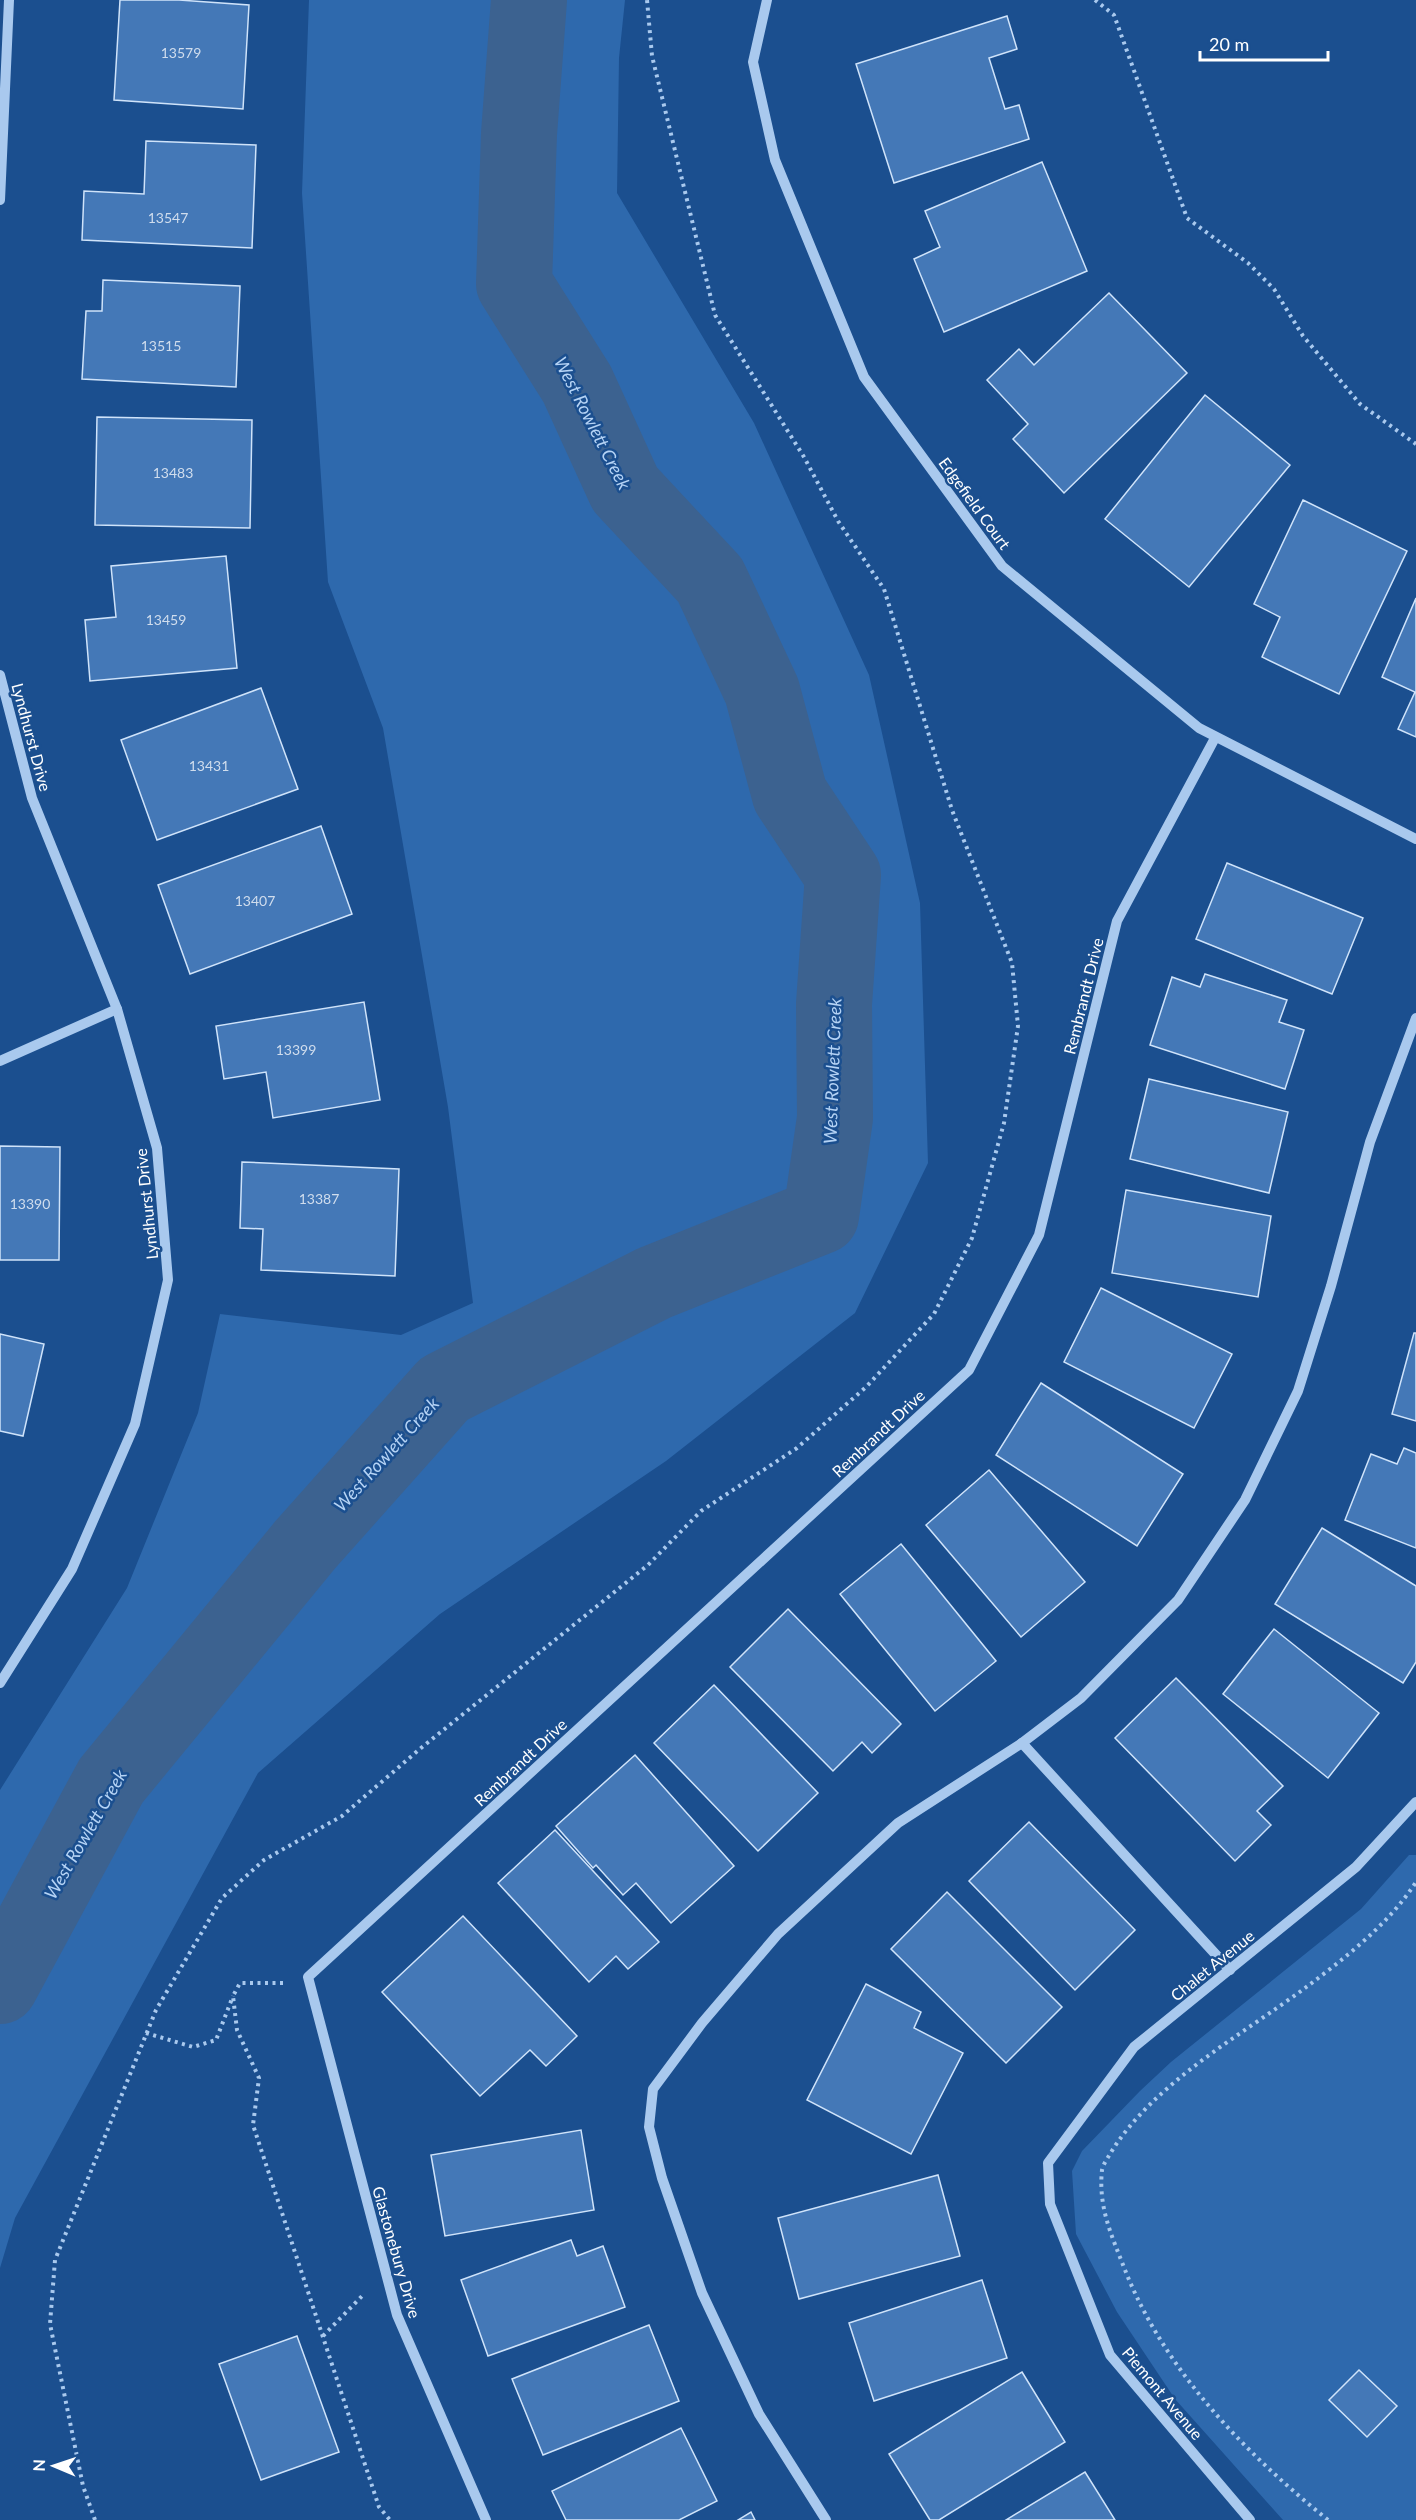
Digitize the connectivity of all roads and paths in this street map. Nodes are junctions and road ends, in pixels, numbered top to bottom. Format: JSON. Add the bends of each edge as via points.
{"nodes":[{"id":1,"x":9,"y":0,"type":"edge"},
{"id":2,"x":647,"y":0,"type":"edge"},
{"id":3,"x":767,"y":0,"type":"edge"},
{"id":4,"x":1095,"y":0,"type":"edge"},
{"id":5,"x":0,"y":200,"type":"edge"},
{"id":6,"x":1416,"y":444,"type":"edge"},
{"id":7,"x":0,"y":675,"type":"edge"},
{"id":8,"x":1215,"y":738,"type":"junction"},
{"id":9,"x":1416,"y":839,"type":"edge"},
{"id":10,"x":117,"y":1009,"type":"junction"},
{"id":11,"x":1416,"y":1018,"type":"edge"},
{"id":12,"x":0,"y":1061,"type":"edge"},
{"id":13,"x":0,"y":1683,"type":"edge"},
{"id":14,"x":1022,"y":1743,"type":"junction"},
{"id":15,"x":1416,"y":1802,"type":"edge"},
{"id":16,"x":1416,"y":1882,"type":"edge"},
{"id":17,"x":1230,"y":1970,"type":"junction"},
{"id":18,"x":307,"y":1981,"type":"junction"},
{"id":19,"x":233,"y":1995,"type":"junction"},
{"id":20,"x":146,"y":2033,"type":"junction"},
{"id":21,"x":1047,"y":2168,"type":"joint"},
{"id":22,"x":385,"y":2272,"type":"junction"},
{"id":23,"x":323,"y":2336,"type":"junction"},
{"id":24,"x":95,"y":2520,"type":"edge"},
{"id":25,"x":390,"y":2520,"type":"edge"},
{"id":26,"x":486,"y":2520,"type":"edge"},
{"id":27,"x":826,"y":2520,"type":"edge"},
{"id":28,"x":1250,"y":2520,"type":"edge"},
{"id":29,"x":1328,"y":2520,"type":"edge"}],
"edges":[{"from":1,"to":5,"type":"street"},
{"from":2,"to":20,"type":"path","via":[[652,56],[715,315],[804,457],[838,521],[884,589],[952,810],[1012,963],[1018,1026],[1004,1123],[972,1238],[934,1314],[866,1387],[797,1448],[701,1511],[648,1565],[342,1816],[264,1860],[222,1898]]},
{"from":3,"to":8,"type":"street","name":"Edgefield Court","via":[[753,62],[775,160],[864,377],[1002,566]]},
{"from":4,"to":6,"type":"path","via":[[1114,15],[1187,218],[1248,263],[1274,289],[1303,336],[1360,404]]},
{"from":7,"to":10,"type":"street","name":"Lyndhurst Drive","via":[[32,798]]},
{"from":8,"to":9,"type":"street","name":"Edgefield Court"},
{"from":8,"to":18,"type":"street","name":"Rembrandt Drive","via":[[1117,921],[1039,1235],[969,1370]]},
{"from":10,"to":12,"type":"street"},
{"from":10,"to":13,"type":"street","name":"Lyndhurst Drive","via":[[157,1148],[168,1280],[135,1424],[72,1569]]},
{"from":11,"to":14,"type":"street","via":[[1370,1142],[1298,1391],[1245,1500],[1178,1600],[1081,1698]]},
{"from":14,"to":17,"type":"street"},
{"from":14,"to":27,"type":"street","via":[[898,1822],[778,1934],[702,2023],[653,2089],[649,2127],[662,2178],[702,2293],[759,2414]]},
{"from":15,"to":17,"type":"street","name":"Chalet Avenue","via":[[1356,1867]]},
{"from":16,"to":29,"type":"path","via":[[1374,1931],[1184,2076],[1124,2131],[1102,2168],[1103,2214],[1137,2300],[1174,2362],[1203,2399],[1278,2477]]},
{"from":17,"to":21,"type":"street","name":"Chalet Avenue","via":[[1134,2047]]},
{"from":18,"to":19,"type":"path","via":[[240,1983]]},
{"from":18,"to":22,"type":"street","name":"Glastonebury Drive"},
{"from":19,"to":20,"type":"path","via":[[216,2040],[193,2047]]},
{"from":19,"to":23,"type":"path","via":[[237,2030],[259,2078],[253,2125]]},
{"from":20,"to":24,"type":"path","via":[[55,2260],[50,2324],[83,2486]]},
{"from":21,"to":28,"type":"street","name":"Piemont Avenue","via":[[1050,2204],[1110,2355]]},
{"from":22,"to":23,"type":"path"},
{"from":22,"to":26,"type":"street","name":"Glastonebury Drive","via":[[397,2315]]},
{"from":23,"to":25,"type":"path","via":[[379,2507]]}]}
